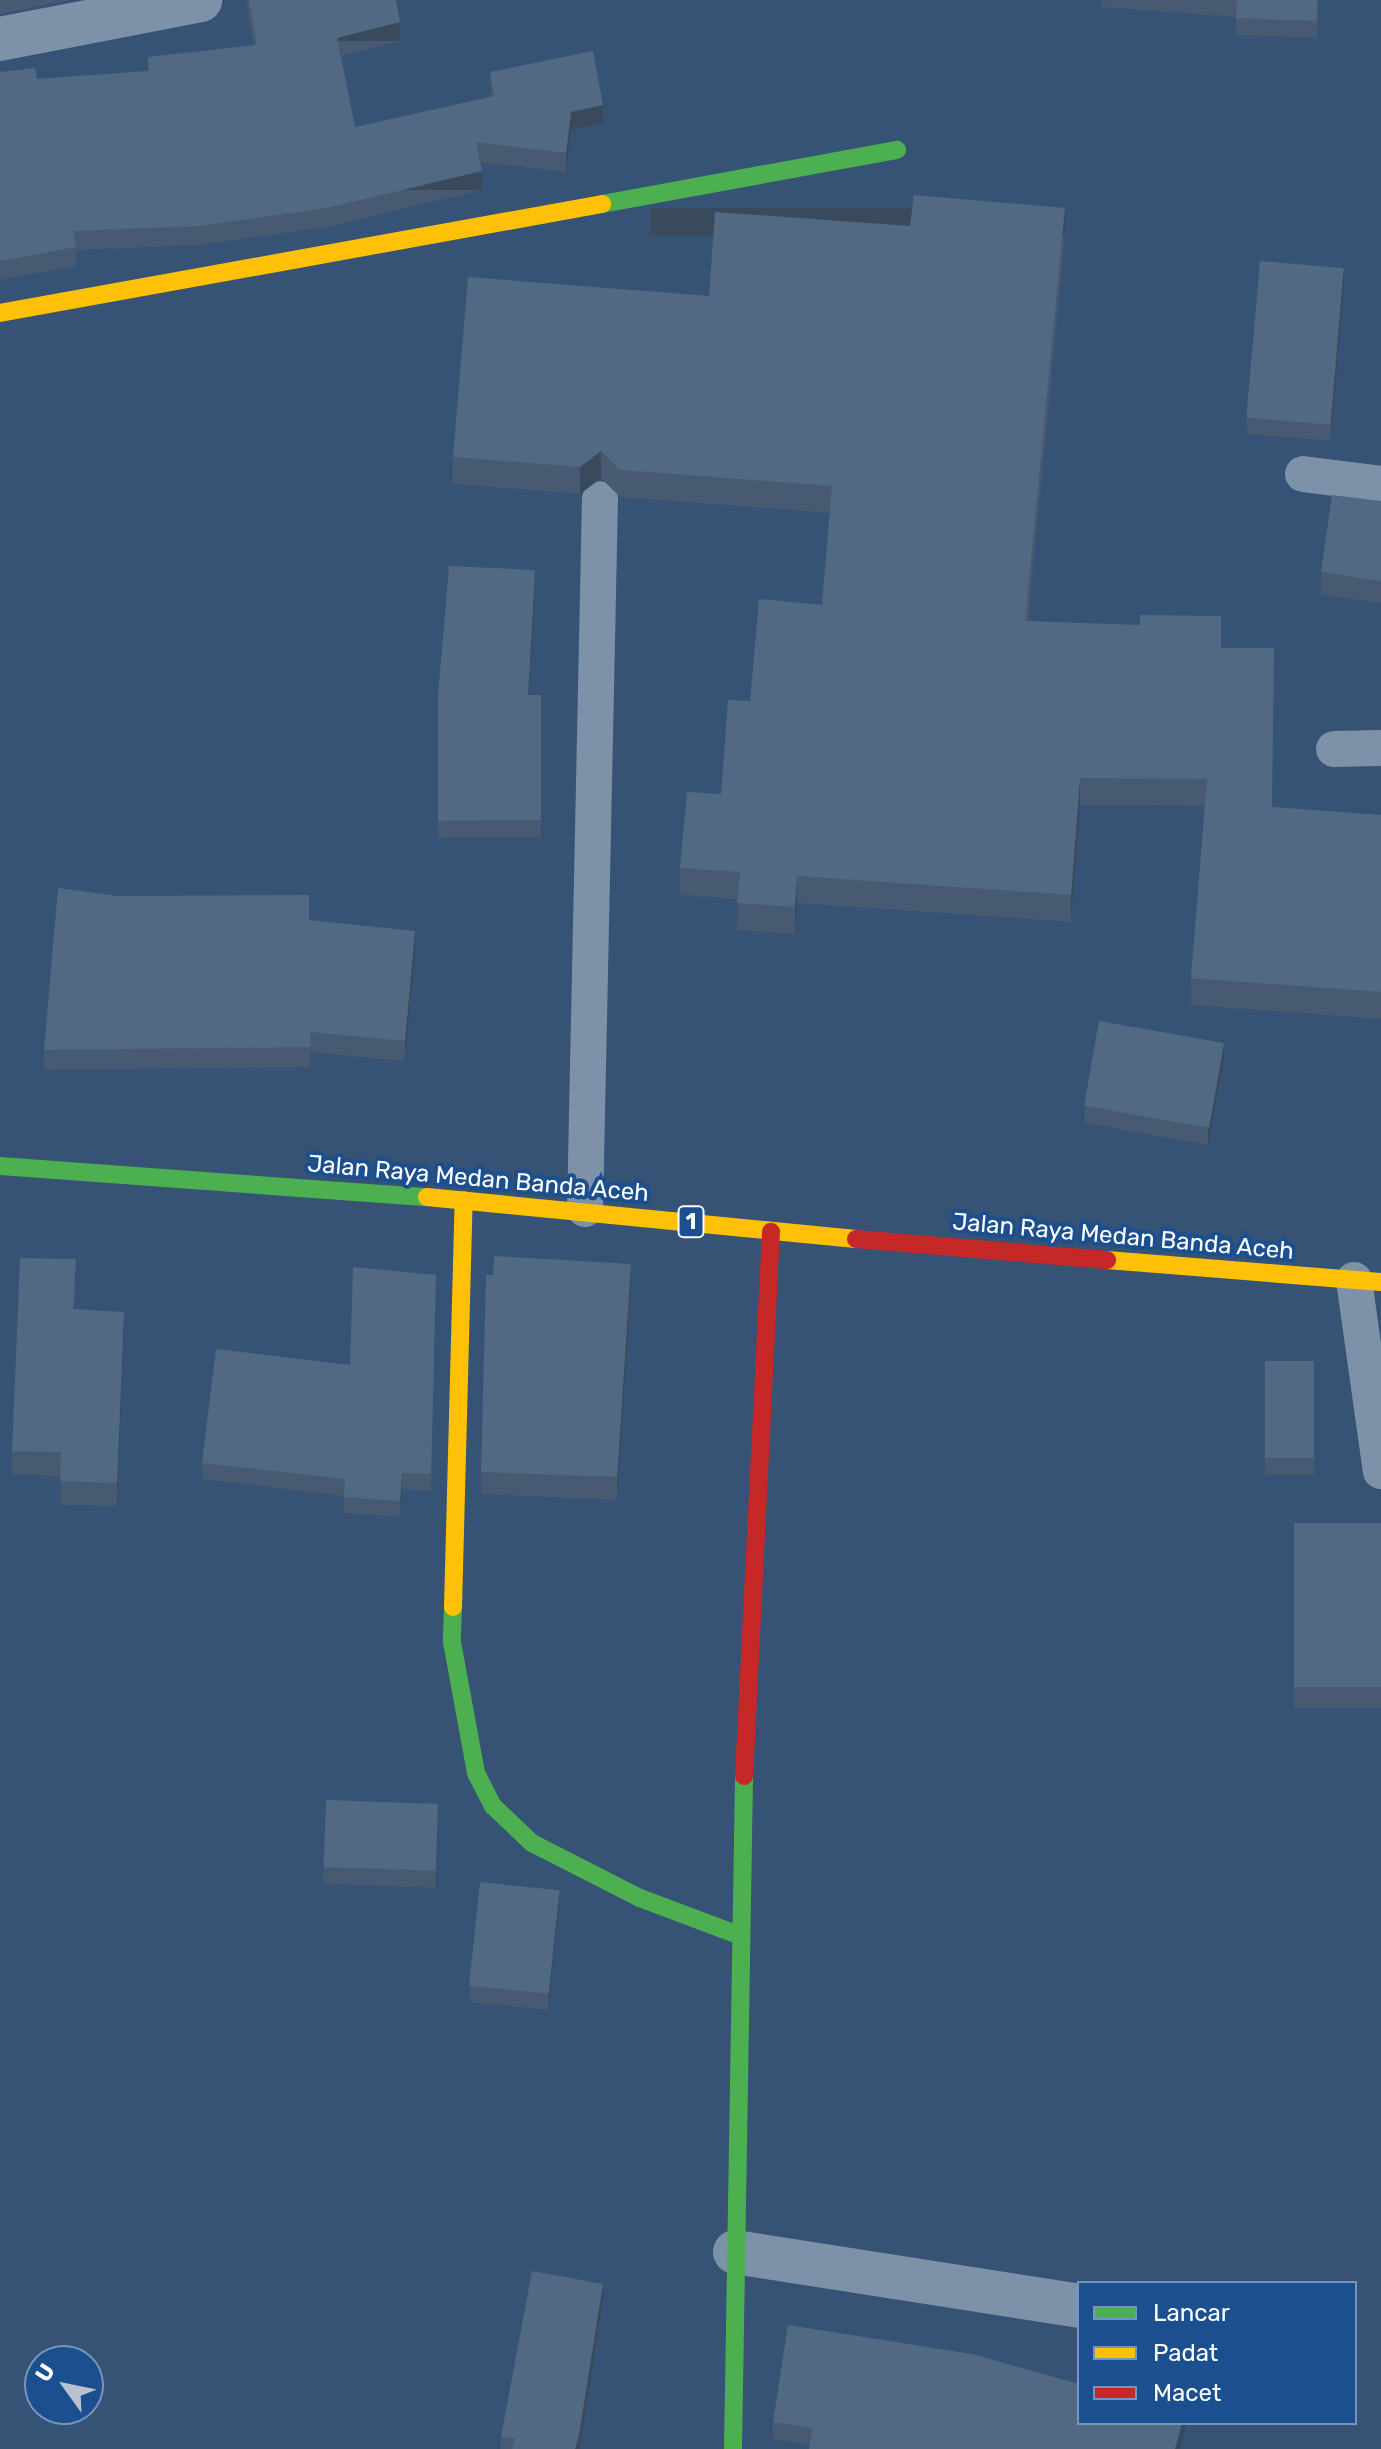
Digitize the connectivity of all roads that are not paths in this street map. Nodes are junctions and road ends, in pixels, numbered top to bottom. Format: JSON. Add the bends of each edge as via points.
{"nodes":[{"id":1,"x":200,"y":0,"type":"edge"},
{"id":2,"x":0,"y":39,"type":"edge"},
{"id":3,"x":897,"y":150,"type":"dead end"},
{"id":4,"x":0,"y":313,"type":"edge"},
{"id":5,"x":1303,"y":474,"type":"dead end"},
{"id":6,"x":1381,"y":484,"type":"edge"},
{"id":7,"x":600,"y":499,"type":"edge"},
{"id":8,"x":1381,"y":748,"type":"edge"},
{"id":9,"x":1334,"y":749,"type":"dead end"},
{"id":10,"x":0,"y":1166,"type":"edge"},
{"id":11,"x":464,"y":1200,"type":"junction"},
{"id":12,"x":585,"y":1209,"type":"junction"},
{"id":13,"x":771,"y":1232,"type":"junction"},
{"id":14,"x":1368,"y":1281,"type":"edge"},
{"id":15,"x":1381,"y":1471,"type":"edge"},
{"id":16,"x":736,"y":1934,"type":"junction"},
{"id":17,"x":735,"y":2252,"type":"junction"},
{"id":18,"x":1077,"y":2306,"type":"edge"},
{"id":19,"x":733,"y":2449,"type":"edge"}],
"edges":[{"from":1,"to":2,"type":"street"},
{"from":3,"to":4,"type":"main road"},
{"from":5,"to":6,"type":"lane"},
{"from":7,"to":12,"type":"lane"},
{"from":8,"to":9,"type":"lane"},
{"from":10,"to":11,"type":"main road","name":"Jalan Raya Medan Banda Aceh","number":"1"},
{"from":11,"to":12,"type":"main road","name":"Jalan Raya Medan Banda Aceh","number":"1"},
{"from":11,"to":16,"type":"main road","via":[[452,1642],[476,1773],[493,1806],[532,1843],[640,1898]]},
{"from":12,"to":13,"type":"main road","name":"Jalan Raya Medan Banda Aceh","number":"1"},
{"from":13,"to":14,"type":"main road","name":"Jalan Raya Medan Banda Aceh","number":"1"},
{"from":13,"to":16,"type":"main road"},
{"from":14,"to":15,"type":"lane"},
{"from":16,"to":17,"type":"main road"},
{"from":17,"to":18,"type":"street"},
{"from":17,"to":19,"type":"main road"}]}
